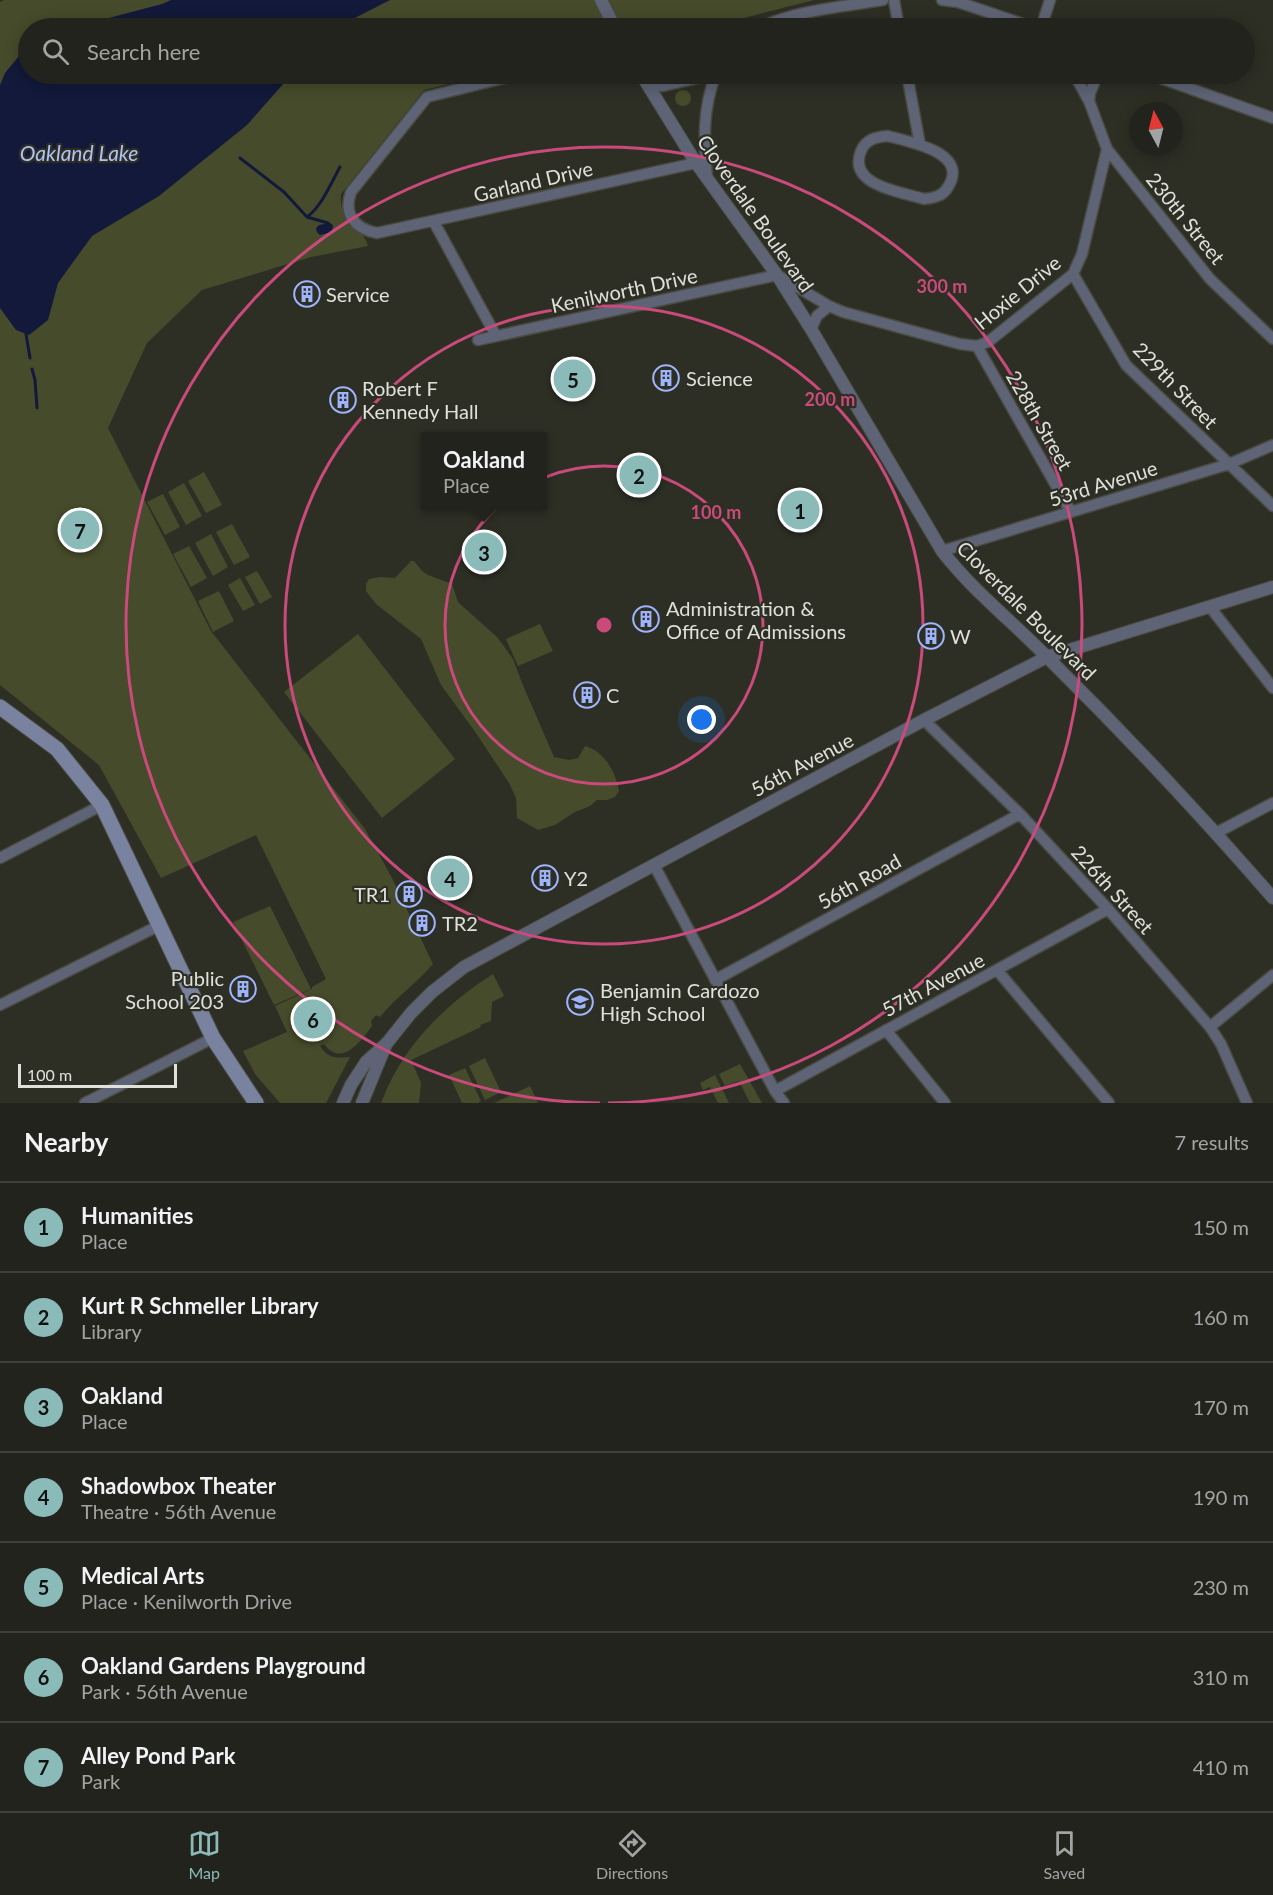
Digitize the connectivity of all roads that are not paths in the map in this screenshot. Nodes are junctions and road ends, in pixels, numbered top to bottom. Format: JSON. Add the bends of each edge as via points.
{"nodes":[{"id":1,"x":601,"y":0,"type":"edge"},
{"id":2,"x":883,"y":0,"type":"edge"},
{"id":3,"x":894,"y":0,"type":"edge"},
{"id":4,"x":942,"y":0,"type":"edge"},
{"id":5,"x":1050,"y":0,"type":"edge"},
{"id":6,"x":610,"y":18,"type":"edge"},
{"id":7,"x":788,"y":18,"type":"edge"},
{"id":8,"x":897,"y":18,"type":"edge"},
{"id":9,"x":1005,"y":18,"type":"edge"},
{"id":10,"x":1044,"y":18,"type":"edge"},
{"id":11,"x":480,"y":84,"type":"edge"},
{"id":12,"x":672,"y":84,"type":"edge"},
{"id":13,"x":713,"y":84,"type":"edge"},
{"id":14,"x":909,"y":84,"type":"edge"},
{"id":15,"x":1080,"y":84,"type":"edge"},
{"id":16,"x":1094,"y":84,"type":"edge"},
{"id":17,"x":1177,"y":84,"type":"edge"},
{"id":18,"x":649,"y":85,"type":"joint"},
{"id":19,"x":1089,"y":101,"type":"junction"},
{"id":20,"x":1273,"y":118,"type":"edge"},
{"id":21,"x":920,"y":145,"type":"junction"},
{"id":22,"x":1107,"y":148,"type":"junction"},
{"id":23,"x":696,"y":163,"type":"junction"},
{"id":24,"x":707,"y":178,"type":"junction"},
{"id":25,"x":434,"y":222,"type":"junction"},
{"id":26,"x":1073,"y":274,"type":"junction"},
{"id":27,"x":777,"y":275,"type":"junction"},
{"id":28,"x":829,"y":306,"type":"junction"},
{"id":29,"x":811,"y":329,"type":"junction"},
{"id":30,"x":496,"y":336,"type":"junction"},
{"id":31,"x":1273,"y":339,"type":"edge"},
{"id":32,"x":478,"y":340,"type":"dead end"},
{"id":33,"x":977,"y":346,"type":"junction"},
{"id":34,"x":1273,"y":445,"type":"edge"},
{"id":35,"x":1229,"y":464,"type":"junction"},
{"id":36,"x":1273,"y":506,"type":"edge"},
{"id":37,"x":1071,"y":512,"type":"junction"},
{"id":38,"x":942,"y":551,"type":"junction"},
{"id":39,"x":1273,"y":587,"type":"edge"},
{"id":40,"x":1210,"y":607,"type":"junction"},
{"id":41,"x":1047,"y":657,"type":"junction"},
{"id":42,"x":1273,"y":688,"type":"edge"},
{"id":43,"x":1,"y":709,"type":"edge"},
{"id":44,"x":924,"y":720,"type":"junction"},
{"id":45,"x":1273,"y":803,"type":"edge"},
{"id":46,"x":102,"y":806,"type":"junction"},
{"id":47,"x":1020,"y":814,"type":"junction"},
{"id":48,"x":1216,"y":833,"type":"junction"},
{"id":49,"x":0,"y":858,"type":"edge"},
{"id":50,"x":654,"y":866,"type":"junction"},
{"id":51,"x":1273,"y":898,"type":"edge"},
{"id":52,"x":1108,"y":909,"type":"junction"},
{"id":53,"x":160,"y":925,"type":"junction"},
{"id":54,"x":997,"y":970,"type":"junction"},
{"id":55,"x":1273,"y":975,"type":"edge"},
{"id":56,"x":715,"y":980,"type":"junction"},
{"id":57,"x":0,"y":1005,"type":"edge"},
{"id":58,"x":1210,"y":1027,"type":"junction"},
{"id":59,"x":886,"y":1030,"type":"junction"},
{"id":60,"x":213,"y":1038,"type":"junction"},
{"id":61,"x":387,"y":1043,"type":"junction"},
{"id":62,"x":775,"y":1091,"type":"junction"},
{"id":63,"x":85,"y":1103,"type":"edge"},
{"id":64,"x":256,"y":1103,"type":"edge"},
{"id":65,"x":343,"y":1103,"type":"edge"},
{"id":66,"x":363,"y":1103,"type":"edge"},
{"id":67,"x":783,"y":1103,"type":"edge"},
{"id":68,"x":945,"y":1103,"type":"edge"},
{"id":69,"x":1109,"y":1103,"type":"edge"},
{"id":70,"x":1246,"y":1103,"type":"edge"}],
"edges":[{"from":1,"to":6,"type":"street"},
{"from":2,"to":7,"type":"street"},
{"from":3,"to":8,"type":"street"},
{"from":4,"to":9,"type":"street"},
{"from":5,"to":10,"type":"street"},
{"from":11,"to":25,"type":"street","name":"Garland Drive","via":[[427,97],[349,198],[352,219],[360,228],[376,233]]},
{"from":12,"to":18,"type":"street"},
{"from":13,"to":24,"type":"street","via":[[706,107],[704,137]]},
{"from":14,"to":21,"type":"street"},
{"from":15,"to":19,"type":"street","name":"230th Street"},
{"from":16,"to":19,"type":"street"},
{"from":17,"to":20,"type":"street"},
{"from":18,"to":23,"type":"street","name":"Cloverdale Boulevard"},
{"from":19,"to":22,"type":"street","name":"230th Street"},
{"from":21,"to":21,"type":"street","via":[[888,136],[876,137],[861,150],[860,170],[872,183],[924,199],[937,197],[949,186],[952,168],[945,156]]},
{"from":22,"to":26,"type":"street","name":"Hoxie Drive","via":[[1082,254]]},
{"from":22,"to":31,"type":"street","name":"230th Street","via":[[1210,279]]},
{"from":23,"to":24,"type":"street","name":"Cloverdale Boulevard"},
{"from":23,"to":25,"type":"street","name":"Garland Drive"},
{"from":24,"to":27,"type":"street","name":"Cloverdale Boulevard"},
{"from":25,"to":30,"type":"street"},
{"from":26,"to":33,"type":"street","name":"Hoxie Drive","via":[[988,342]]},
{"from":26,"to":35,"type":"street","name":"229th Street","via":[[1126,365]]},
{"from":27,"to":28,"type":"street","name":"Hoxie Drive"},
{"from":27,"to":29,"type":"street","name":"Cloverdale Boulevard"},
{"from":27,"to":30,"type":"street","name":"Kenilworth Drive"},
{"from":28,"to":29,"type":"street","via":[[817,316]]},
{"from":28,"to":33,"type":"street","name":"Hoxie Drive"},
{"from":29,"to":38,"type":"street","name":"Cloverdale Boulevard"},
{"from":30,"to":32,"type":"street","name":"Kenilworth Drive"},
{"from":33,"to":37,"type":"street","name":"228th Street"},
{"from":34,"to":35,"type":"street","name":"53rd Avenue"},
{"from":35,"to":36,"type":"street","name":"229th Street"},
{"from":35,"to":37,"type":"street","name":"53rd Avenue"},
{"from":37,"to":38,"type":"street","name":"53rd Avenue"},
{"from":38,"to":41,"type":"street","name":"Cloverdale Boulevard","via":[[959,574]]},
{"from":39,"to":40,"type":"street","name":"56th Avenue"},
{"from":40,"to":41,"type":"street","name":"56th Avenue"},
{"from":40,"to":42,"type":"street"},
{"from":41,"to":44,"type":"street","name":"56th Avenue"},
{"from":41,"to":48,"type":"street","name":"Cloverdale Boulevard"},
{"from":43,"to":46,"type":"main road","via":[[57,749]]},
{"from":44,"to":47,"type":"street","name":"226th Street"},
{"from":44,"to":50,"type":"street","name":"56th Avenue"},
{"from":45,"to":48,"type":"street"},
{"from":46,"to":49,"type":"street"},
{"from":46,"to":53,"type":"main road"},
{"from":47,"to":52,"type":"street","name":"226th Street"},
{"from":47,"to":56,"type":"street","name":"56th Road"},
{"from":48,"to":51,"type":"street","name":"Cloverdale Boulevard"},
{"from":50,"to":56,"type":"street"},
{"from":50,"to":61,"type":"street","name":"56th Avenue","via":[[464,967],[411,1012]]},
{"from":52,"to":54,"type":"street","name":"57th Avenue"},
{"from":52,"to":58,"type":"street","name":"226th Street"},
{"from":53,"to":57,"type":"street"},
{"from":53,"to":60,"type":"main road"},
{"from":54,"to":59,"type":"street","name":"57th Avenue"},
{"from":54,"to":69,"type":"street"},
{"from":55,"to":58,"type":"street"},
{"from":56,"to":62,"type":"street"},
{"from":58,"to":70,"type":"street","name":"226th Street"},
{"from":59,"to":62,"type":"street","name":"57th Avenue"},
{"from":59,"to":68,"type":"street"},
{"from":60,"to":63,"type":"street"},
{"from":60,"to":64,"type":"main road"},
{"from":61,"to":65,"type":"street","name":"56th Avenue","via":[[366,1062]]},
{"from":61,"to":66,"type":"street","name":"56th Avenue"},
{"from":62,"to":67,"type":"street"}]}
